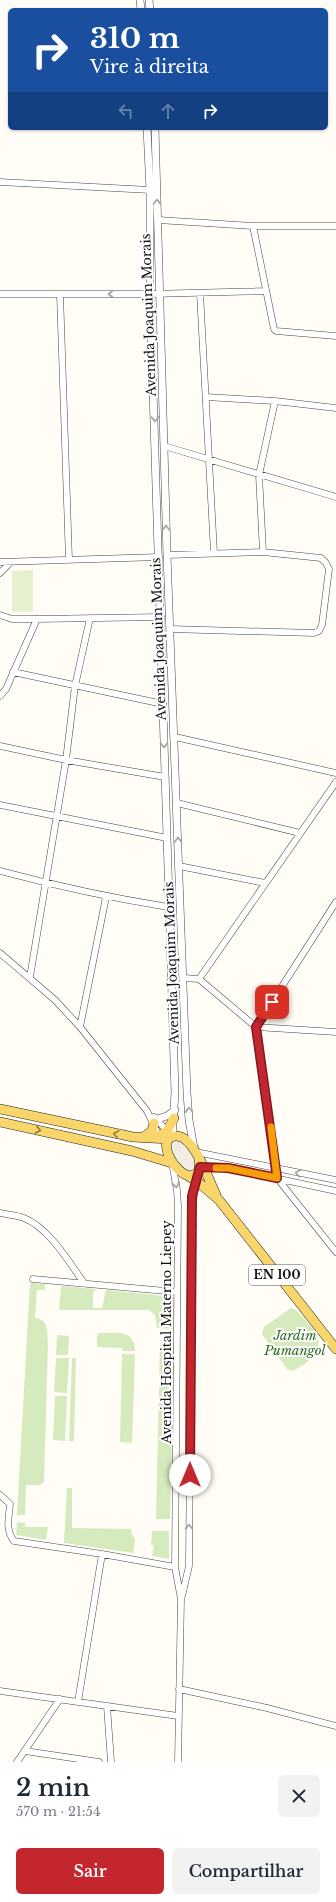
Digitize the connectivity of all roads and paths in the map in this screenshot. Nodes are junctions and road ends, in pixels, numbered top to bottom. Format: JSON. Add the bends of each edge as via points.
{"nodes":[{"id":1,"x":147,"y":130,"type":"edge"},
{"id":2,"x":155,"y":130,"type":"edge"},
{"id":3,"x":0,"y":182,"type":"edge"},
{"id":4,"x":150,"y":190,"type":"junction"},
{"id":5,"x":158,"y":220,"type":"junction"},
{"id":6,"x":253,"y":226,"type":"junction"},
{"id":7,"x":336,"y":226,"type":"edge"},
{"id":8,"x":266,"y":291,"type":"junction"},
{"id":9,"x":200,"y":292,"type":"junction"},
{"id":10,"x":0,"y":294,"type":"edge"},
{"id":11,"x":60,"y":294,"type":"junction"},
{"id":12,"x":150,"y":294,"type":"junction"},
{"id":13,"x":158,"y":294,"type":"junction"},
{"id":14,"x":336,"y":336,"type":"edge"},
{"id":15,"x":206,"y":397,"type":"junction"},
{"id":16,"x":275,"y":401,"type":"junction"},
{"id":17,"x":336,"y":408,"type":"edge"},
{"id":18,"x":164,"y":446,"type":"junction"},
{"id":19,"x":209,"y":460,"type":"junction"},
{"id":20,"x":259,"y":475,"type":"junction"},
{"id":21,"x":336,"y":498,"type":"edge"},
{"id":22,"x":263,"y":552,"type":"junction"},
{"id":23,"x":214,"y":553,"type":"junction"},
{"id":24,"x":167,"y":555,"type":"junction"},
{"id":25,"x":159,"y":557,"type":"junction"},
{"id":26,"x":69,"y":560,"type":"junction"},
{"id":27,"x":0,"y":562,"type":"edge"},
{"id":28,"x":11,"y":562,"type":"junction"},
{"id":29,"x":0,"y":573,"type":"edge"},
{"id":30,"x":0,"y":615,"type":"edge"},
{"id":31,"x":161,"y":616,"type":"junction"},
{"id":32,"x":90,"y":618,"type":"junction"},
{"id":33,"x":36,"y":619,"type":"junction"},
{"id":34,"x":170,"y":629,"type":"junction"},
{"id":35,"x":13,"y":672,"type":"junction"},
{"id":36,"x":75,"y":686,"type":"junction"},
{"id":37,"x":0,"y":696,"type":"edge"},
{"id":38,"x":163,"y":704,"type":"junction"},
{"id":39,"x":175,"y":737,"type":"junction"},
{"id":40,"x":0,"y":746,"type":"edge"},
{"id":41,"x":66,"y":760,"type":"junction"},
{"id":42,"x":336,"y":772,"type":"edge"},
{"id":43,"x":165,"y":777,"type":"junction"},
{"id":44,"x":336,"y":782,"type":"edge"},
{"id":45,"x":177,"y":803,"type":"junction"},
{"id":46,"x":0,"y":806,"type":"edge"},
{"id":47,"x":57,"y":816,"type":"junction"},
{"id":48,"x":300,"y":834,"type":"junction"},
{"id":49,"x":167,"y":838,"type":"junction"},
{"id":50,"x":179,"y":866,"type":"junction"},
{"id":51,"x":0,"y":871,"type":"edge"},
{"id":52,"x":266,"y":883,"type":"junction"},
{"id":53,"x":45,"y":884,"type":"junction"},
{"id":54,"x":106,"y":897,"type":"junction"},
{"id":55,"x":336,"y":902,"type":"edge"},
{"id":56,"x":168,"y":907,"type":"junction"},
{"id":57,"x":0,"y":953,"type":"edge"},
{"id":58,"x":30,"y":977,"type":"junction"},
{"id":59,"x":183,"y":978,"type":"junction"},
{"id":60,"x":199,"y":979,"type":"junction"},
{"id":61,"x":80,"y":1027,"type":"junction"},
{"id":62,"x":256,"y":1027,"type":"junction"},
{"id":63,"x":336,"y":1032,"type":"edge"},
{"id":64,"x":0,"y":1109,"type":"edge"},
{"id":65,"x":174,"y":1114,"type":"junction"},
{"id":66,"x":156,"y":1121,"type":"junction"},
{"id":67,"x":0,"y":1122,"type":"edge"},
{"id":68,"x":160,"y":1137,"type":"junction"},
{"id":69,"x":198,"y":1161,"type":"junction"},
{"id":70,"x":172,"y":1164,"type":"junction"},
{"id":71,"x":277,"y":1168,"type":"junction"},
{"id":72,"x":188,"y":1176,"type":"junction"},
{"id":73,"x":277,"y":1178,"type":"junction"},
{"id":74,"x":336,"y":1180,"type":"edge"},
{"id":75,"x":196,"y":1181,"type":"junction"},
{"id":76,"x":336,"y":1191,"type":"edge"},
{"id":77,"x":218,"y":1200,"type":"junction"},
{"id":78,"x":0,"y":1213,"type":"edge"},
{"id":79,"x":336,"y":1252,"type":"edge"},
{"id":80,"x":32,"y":1279,"type":"dead end"},
{"id":81,"x":84,"y":1283,"type":"junction"},
{"id":82,"x":177,"y":1292,"type":"junction"},
{"id":83,"x":177,"y":1338,"type":"junction"},
{"id":84,"x":191,"y":1339,"type":"junction"},
{"id":85,"x":336,"y":1349,"type":"edge"},
{"id":86,"x":0,"y":1495,"type":"edge"},
{"id":87,"x":102,"y":1554,"type":"junction"},
{"id":88,"x":175,"y":1566,"type":"junction"},
{"id":89,"x":181,"y":1599,"type":"junction"},
{"id":90,"x":179,"y":1689,"type":"junction"},
{"id":91,"x":0,"y":1691,"type":"edge"},
{"id":92,"x":60,"y":1699,"type":"junction"},
{"id":93,"x":78,"y":1702,"type":"junction"},
{"id":94,"x":107,"y":1706,"type":"junction"},
{"id":95,"x":178,"y":1716,"type":"junction"},
{"id":96,"x":336,"y":1726,"type":"edge"},
{"id":97,"x":25,"y":1751,"type":"junction"},
{"id":98,"x":17,"y":1762,"type":"edge"},
{"id":99,"x":98,"y":1762,"type":"edge"},
{"id":100,"x":111,"y":1762,"type":"edge"},
{"id":101,"x":178,"y":1762,"type":"edge"}],
"edges":[{"from":1,"to":4,"type":"street","name":"Avenida Joaquim Morais"},
{"from":5,"to":2,"type":"street","name":"Avenida Joaquim Morais","one_way":true},
{"from":3,"to":4,"type":"street"},
{"from":4,"to":12,"type":"street","name":"Avenida Joaquim Morais"},
{"from":5,"to":6,"type":"street"},
{"from":5,"to":13,"type":"street","name":"Avenida Joaquim Morais"},
{"from":6,"to":7,"type":"street"},
{"from":6,"to":8,"type":"street"},
{"from":8,"to":9,"type":"street"},
{"from":8,"to":14,"type":"street","via":[[276,330]]},
{"from":9,"to":13,"type":"street"},
{"from":9,"to":15,"type":"street"},
{"from":10,"to":11,"type":"street"},
{"from":12,"to":11,"type":"street","one_way":true},
{"from":11,"to":26,"type":"street"},
{"from":12,"to":13,"type":"street"},
{"from":12,"to":25,"type":"street","name":"Avenida Joaquim Morais","one_way":true},
{"from":13,"to":18,"type":"street","name":"Avenida Joaquim Morais"},
{"from":15,"to":16,"type":"street"},
{"from":15,"to":19,"type":"street"},
{"from":16,"to":17,"type":"street"},
{"from":16,"to":20,"type":"street"},
{"from":18,"to":19,"type":"street"},
{"from":24,"to":18,"type":"street","name":"Avenida Joaquim Morais","one_way":true},
{"from":19,"to":20,"type":"street"},
{"from":19,"to":23,"type":"street"},
{"from":20,"to":21,"type":"street"},
{"from":20,"to":22,"type":"street"},
{"from":22,"to":23,"type":"street"},
{"from":22,"to":34,"type":"street","via":[[321,558],[326,563],[329,569],[322,625],[319,631],[314,633]]},
{"from":23,"to":24,"type":"street"},
{"from":24,"to":34,"type":"street","name":"Avenida Joaquim Morais"},
{"from":25,"to":26,"type":"street"},
{"from":25,"to":31,"type":"street","name":"Avenida Joaquim Morais"},
{"from":26,"to":28,"type":"street"},
{"from":27,"to":28,"type":"street"},
{"from":28,"to":29,"type":"street"},
{"from":30,"to":33,"type":"street","via":[[12,619]]},
{"from":31,"to":32,"type":"street"},
{"from":31,"to":38,"type":"street","name":"Avenida Joaquim Morais"},
{"from":32,"to":33,"type":"street"},
{"from":32,"to":36,"type":"street"},
{"from":33,"to":35,"type":"street"},
{"from":34,"to":39,"type":"street","name":"Avenida Joaquim Morais"},
{"from":35,"to":36,"type":"street"},
{"from":35,"to":37,"type":"street"},
{"from":36,"to":38,"type":"street"},
{"from":36,"to":41,"type":"street"},
{"from":38,"to":43,"type":"street","name":"Avenida Joaquim Morais","one_way":true},
{"from":39,"to":42,"type":"street"},
{"from":39,"to":45,"type":"street","name":"Avenida Joaquim Morais"},
{"from":40,"to":41,"type":"street"},
{"from":41,"to":43,"type":"street"},
{"from":41,"to":47,"type":"street"},
{"from":43,"to":49,"type":"street","name":"Avenida Joaquim Morais"},
{"from":44,"to":48,"type":"street"},
{"from":45,"to":48,"type":"street"},
{"from":50,"to":45,"type":"street","name":"Avenida Joaquim Morais","one_way":true},
{"from":46,"to":47,"type":"street"},
{"from":47,"to":49,"type":"street"},
{"from":47,"to":53,"type":"street"},
{"from":48,"to":52,"type":"street"},
{"from":49,"to":56,"type":"street","name":"Avenida Joaquim Morais"},
{"from":50,"to":52,"type":"street"},
{"from":50,"to":59,"type":"street","name":"Avenida Joaquim Morais"},
{"from":51,"to":53,"type":"street"},
{"from":52,"to":60,"type":"street"},
{"from":53,"to":54,"type":"street"},
{"from":53,"to":58,"type":"street"},
{"from":54,"to":56,"type":"street"},
{"from":54,"to":61,"type":"street"},
{"from":55,"to":62,"type":"street"},
{"from":56,"to":65,"type":"street","name":"Avenida Joaquim Morais"},
{"from":57,"to":58,"type":"street"},
{"from":58,"to":61,"type":"street"},
{"from":59,"to":60,"type":"street"},
{"from":69,"to":59,"type":"street","name":"Avenida Joaquim Morais","one_way":true,"via":[[188,1106]]},
{"from":60,"to":62,"type":"street"},
{"from":61,"to":66,"type":"street"},
{"from":62,"to":63,"type":"street"},
{"from":62,"to":71,"type":"street"},
{"from":68,"to":64,"type":"main road","one_way":true},
{"from":65,"to":66,"type":"street"},
{"from":65,"to":68,"type":"main road"},
{"from":66,"to":68,"type":"street"},
{"from":66,"to":68,"type":"main road","via":[[152,1131]]},
{"from":67,"to":70,"type":"main road","number":"EN 100","one_way":true,"via":[[132,1151]]},
{"from":68,"to":69,"type":"main road","via":[[182,1138]]},
{"from":68,"to":70,"type":"main road","number":"EN 100","via":[[166,1144]]},
{"from":69,"to":71,"type":"street"},
{"from":69,"to":72,"type":"main road","via":[[194,1175]]},
{"from":69,"to":73,"type":"street"},
{"from":69,"to":75,"type":"street","name":"Avenida Hospital Materno Liepey"},
{"from":69,"to":77,"type":"main road","number":"EN 100"},
{"from":70,"to":72,"type":"main road","number":"EN 100"},
{"from":70,"to":82,"type":"street","name":"Avenida Hospital Materno Liepey","one_way":true,"via":[[178,1198]]},
{"from":71,"to":73,"type":"street"},
{"from":74,"to":71,"type":"street","one_way":true},
{"from":72,"to":75,"type":"main road","number":"EN 100"},
{"from":73,"to":76,"type":"street"},
{"from":73,"to":79,"type":"street"},
{"from":75,"to":77,"type":"main road","number":"EN 100"},
{"from":75,"to":84,"type":"street","name":"Avenida Hospital Materno Liepey","via":[[192,1207]]},
{"from":77,"to":85,"type":"main road","number":"EN 100"},
{"from":78,"to":81,"type":"street","via":[[24,1218],[45,1232]]},
{"from":80,"to":81,"type":"street"},
{"from":81,"to":82,"type":"street"},
{"from":82,"to":83,"type":"street","name":"Avenida Hospital Materno Liepey"},
{"from":83,"to":84,"type":"street"},
{"from":83,"to":88,"type":"street","name":"Avenida Hospital Materno Liepey"},
{"from":89,"to":84,"type":"street","name":"Avenida Hospital Materno Liepey","one_way":true,"via":[[189,1566]]},
{"from":86,"to":87,"type":"street","via":[[10,1504],[8,1529],[14,1541]]},
{"from":87,"to":88,"type":"street"},
{"from":87,"to":93,"type":"street"},
{"from":88,"to":89,"type":"street","name":"Avenida Hospital Materno Liepey"},
{"from":89,"to":90,"type":"street"},
{"from":90,"to":95,"type":"street"},
{"from":90,"to":96,"type":"street"},
{"from":91,"to":92,"type":"street"},
{"from":92,"to":93,"type":"street"},
{"from":92,"to":97,"type":"street"},
{"from":93,"to":94,"type":"street"},
{"from":94,"to":95,"type":"street"},
{"from":94,"to":100,"type":"street"},
{"from":95,"to":101,"type":"street"},
{"from":97,"to":98,"type":"street"},
{"from":97,"to":99,"type":"street"}]}
